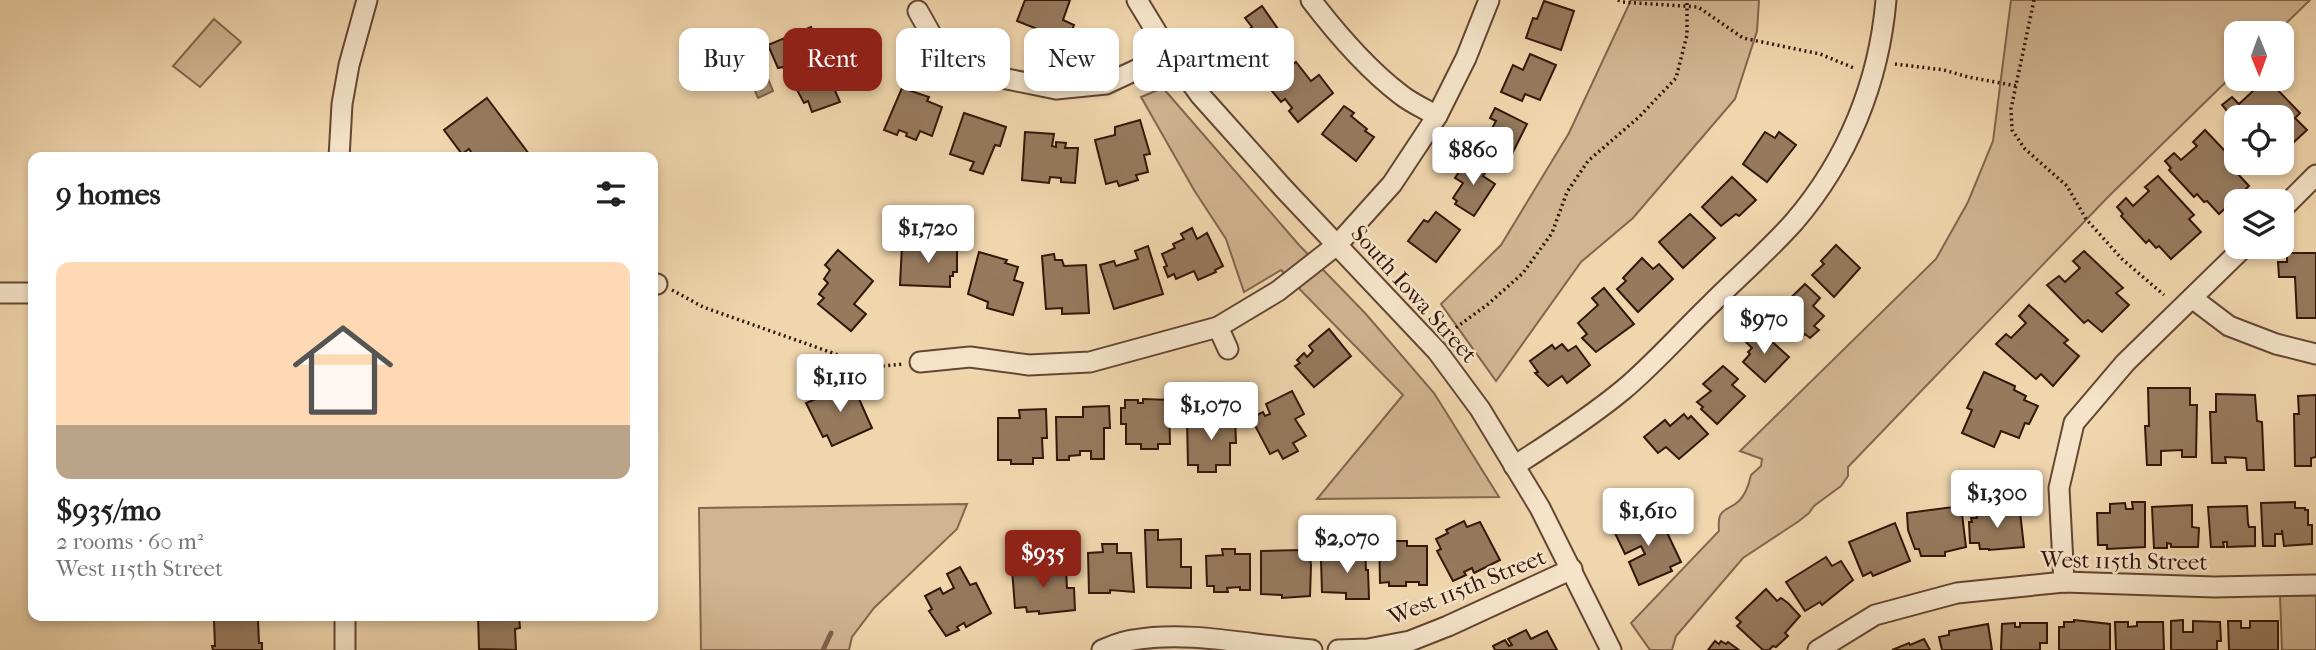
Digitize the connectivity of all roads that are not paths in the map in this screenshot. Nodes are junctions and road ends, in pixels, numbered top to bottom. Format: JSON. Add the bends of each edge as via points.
{"nodes":[{"id":1,"x":367,"y":0,"type":"edge"},
{"id":2,"x":1137,"y":0,"type":"edge"},
{"id":3,"x":1311,"y":0,"type":"edge"},
{"id":4,"x":1489,"y":0,"type":"edge"},
{"id":5,"x":1886,"y":0,"type":"edge"},
{"id":6,"x":918,"y":11,"type":"dead end"},
{"id":7,"x":1154,"y":28,"type":"edge"},
{"id":8,"x":1133,"y":71,"type":"edge"},
{"id":9,"x":1197,"y":91,"type":"edge"},
{"id":10,"x":1437,"y":116,"type":"junction"},
{"id":11,"x":339,"y":152,"type":"edge"},
{"id":12,"x":2316,"y":175,"type":"edge"},
{"id":13,"x":2294,"y":197,"type":"edge"},
{"id":14,"x":1338,"y":244,"type":"junction"},
{"id":15,"x":2232,"y":259,"type":"edge"},
{"id":16,"x":0,"y":293,"type":"edge"},
{"id":17,"x":28,"y":293,"type":"edge"},
{"id":18,"x":2192,"y":298,"type":"junction"},
{"id":19,"x":1218,"y":327,"type":"junction"},
{"id":20,"x":1228,"y":349,"type":"dead end"},
{"id":21,"x":2316,"y":354,"type":"edge"},
{"id":22,"x":920,"y":362,"type":"road end"},
{"id":23,"x":1514,"y":466,"type":"junction"},
{"id":24,"x":1572,"y":569,"type":"junction"},
{"id":25,"x":2064,"y":582,"type":"junction"},
{"id":26,"x":2316,"y":585,"type":"edge"},
{"id":27,"x":345,"y":621,"type":"edge"},
{"id":28,"x":1269,"y":649,"type":"edge"},
{"id":29,"x":345,"y":650,"type":"edge"},
{"id":30,"x":1102,"y":650,"type":"edge"},
{"id":31,"x":1312,"y":650,"type":"edge"},
{"id":32,"x":1338,"y":650,"type":"edge"},
{"id":33,"x":1611,"y":650,"type":"edge"},
{"id":34,"x":1818,"y":650,"type":"edge"}],
"edges":[{"from":1,"to":11,"type":"street","via":[[345,84]]},
{"from":2,"to":7,"type":"street","name":"South Iowa Street"},
{"from":3,"to":10,"type":"street","via":[[1375,74]]},
{"from":4,"to":10,"type":"street"},
{"from":5,"to":23,"type":"street","via":[[1876,68],[1842,153],[1820,189],[1792,223],[1625,388],[1573,429]]},
{"from":6,"to":8,"type":"street","via":[[932,36],[1002,78],[1056,89],[1106,84]]},
{"from":9,"to":14,"type":"street","name":"South Iowa Street"},
{"from":10,"to":14,"type":"street","via":[[1392,184]]},
{"from":12,"to":13,"type":"street"},
{"from":14,"to":19,"type":"street","via":[[1278,291]]},
{"from":14,"to":23,"type":"street","name":"South Iowa Street","via":[[1432,344],[1480,409]]},
{"from":15,"to":18,"type":"street"},
{"from":16,"to":17,"type":"street"},
{"from":18,"to":21,"type":"street","via":[[2229,326]]},
{"from":18,"to":25,"type":"street","via":[[2124,363],[2074,423],[2059,488]]},
{"from":19,"to":20,"type":"street"},
{"from":19,"to":22,"type":"street","via":[[1090,362],[1029,365],[970,357]]},
{"from":23,"to":24,"type":"street","name":"South Iowa Street"},
{"from":24,"to":32,"type":"street","name":"West 115th Street","via":[[1410,641]]},
{"from":24,"to":33,"type":"street","name":"South Iowa Street"},
{"from":25,"to":26,"type":"street","name":"West 115th Street"},
{"from":25,"to":34,"type":"street","name":"West 115th Street","via":[[1957,593],[1875,615]]},
{"from":27,"to":29,"type":"street"},
{"from":28,"to":30,"type":"street","via":[[1178,636],[1131,640]]},
{"from":28,"to":31,"type":"street"}]}
